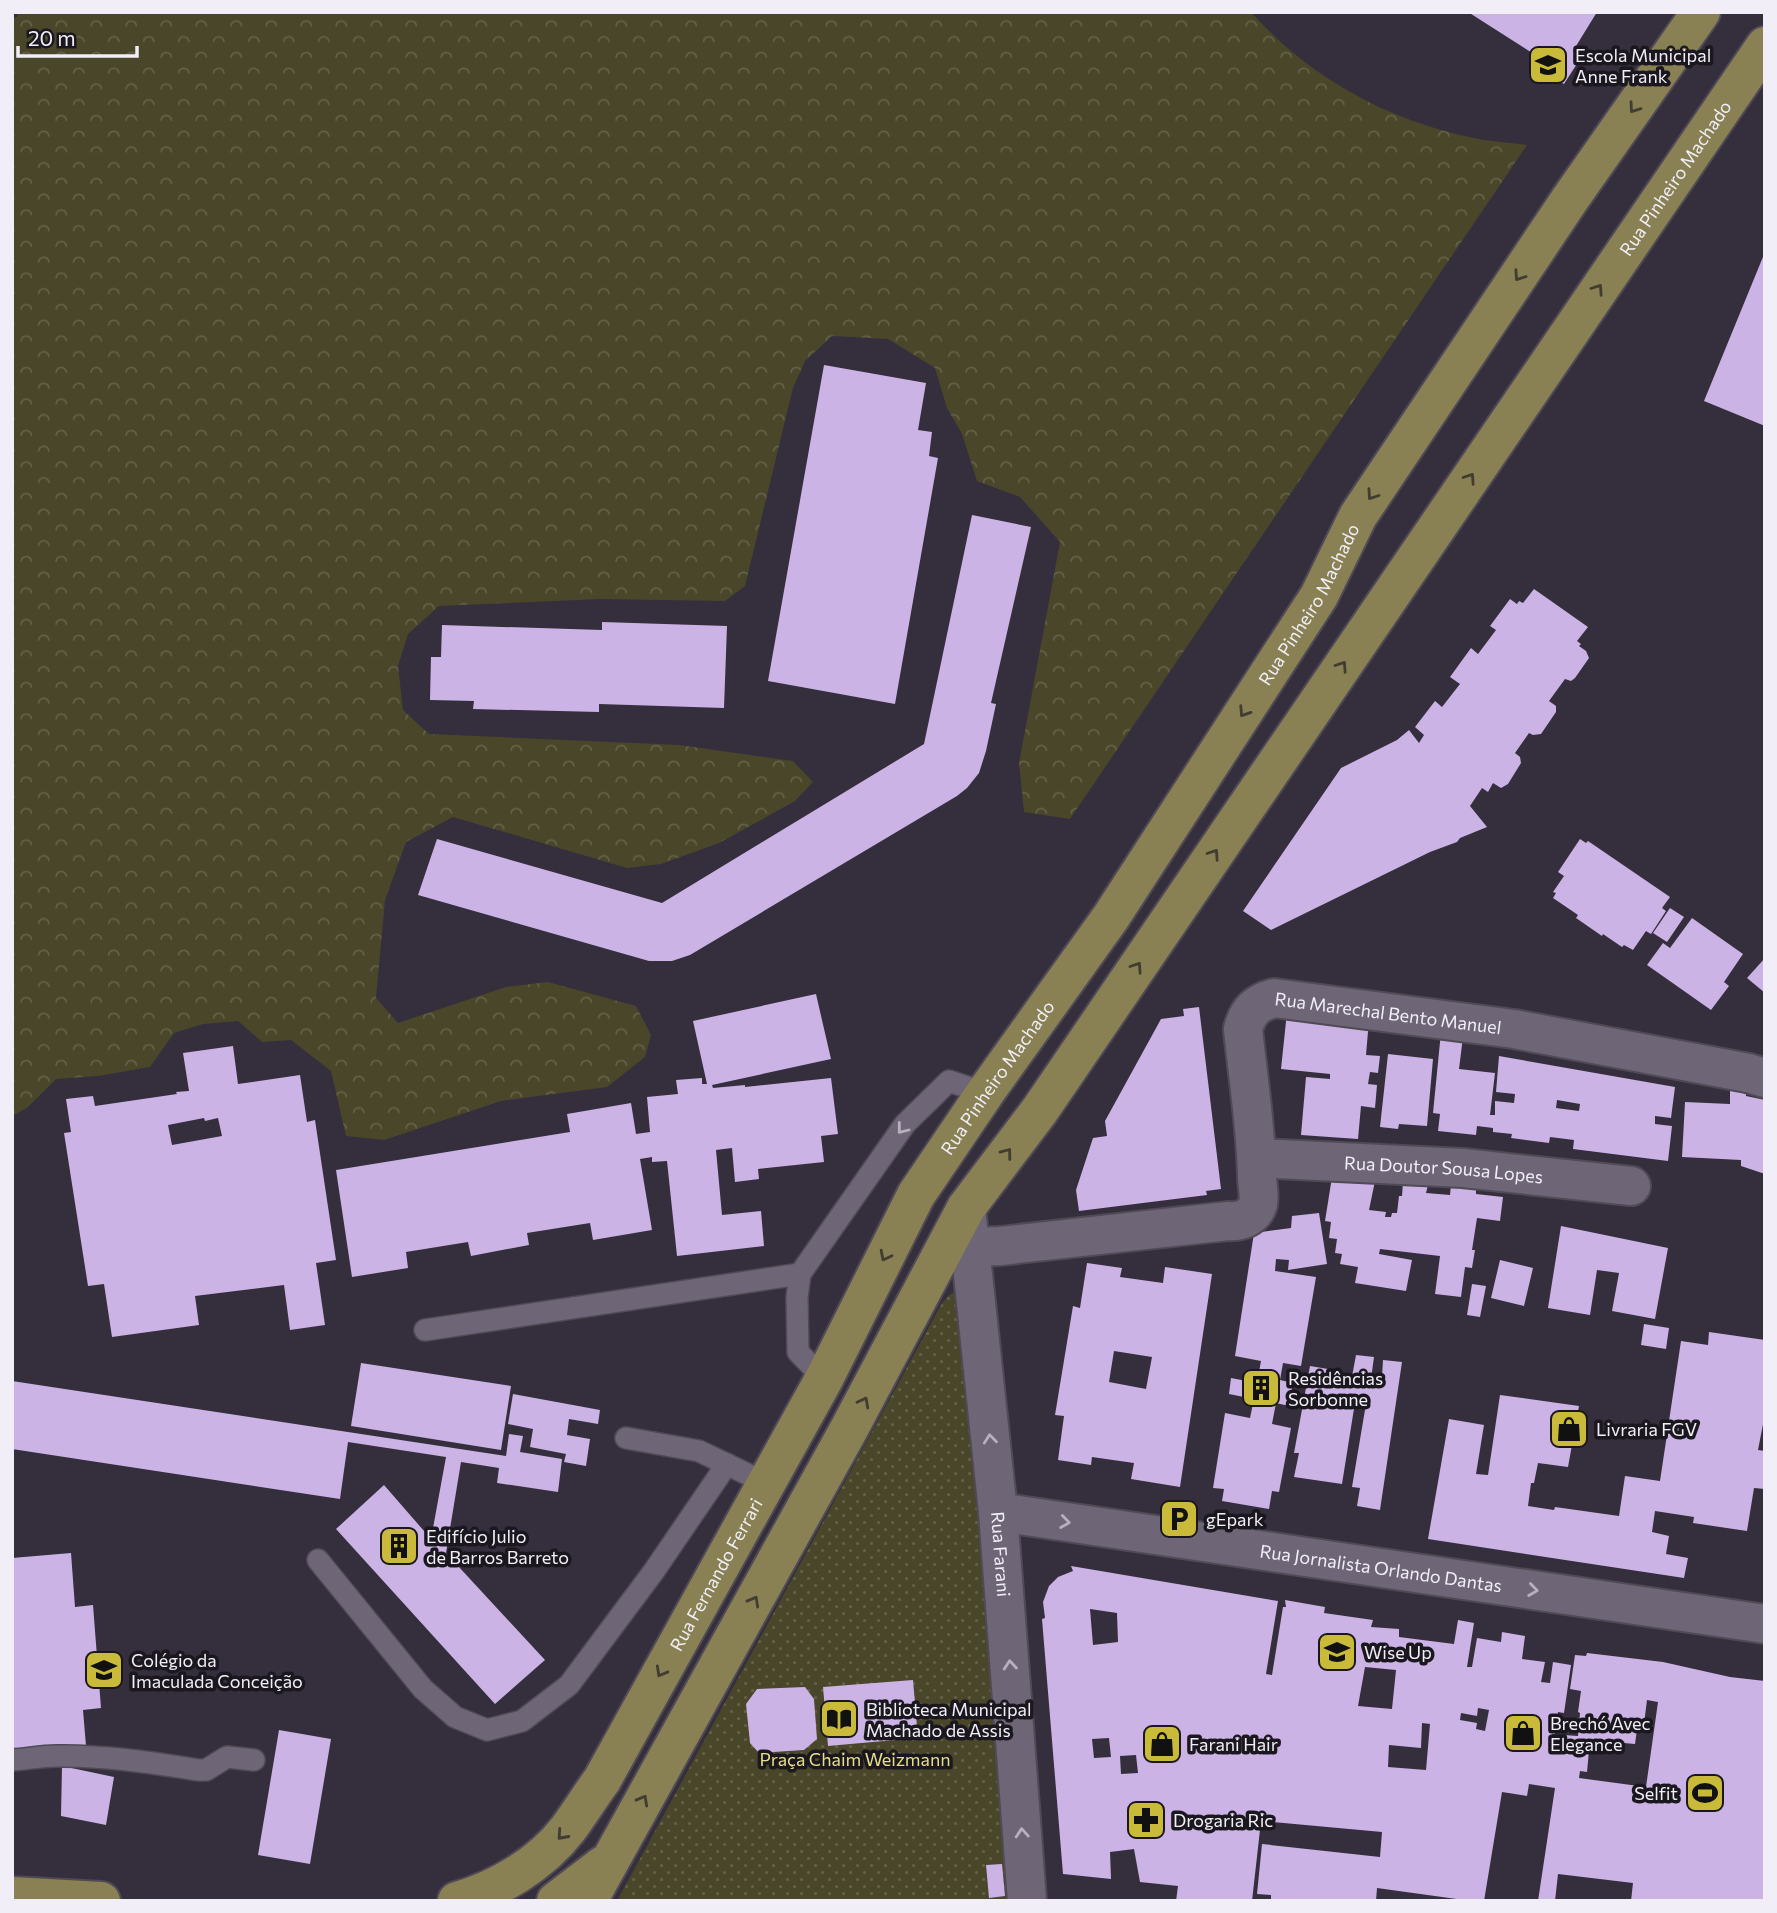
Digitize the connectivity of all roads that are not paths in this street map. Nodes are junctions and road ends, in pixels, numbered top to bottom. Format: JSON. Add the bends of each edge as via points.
{"nodes":[{"id":1,"x":1701,"y":12,"type":"edge"},
{"id":2,"x":1765,"y":46,"type":"edge"},
{"id":3,"x":1753,"y":84,"type":"edge"},
{"id":4,"x":1765,"y":1078,"type":"edge"},
{"id":5,"x":985,"y":1093,"type":"junction"},
{"id":6,"x":1257,"y":1158,"type":"junction"},
{"id":7,"x":1631,"y":1186,"type":"dead end"},
{"id":8,"x":916,"y":1195,"type":"joint"},
{"id":9,"x":966,"y":1208,"type":"junction"},
{"id":10,"x":970,"y":1247,"type":"junction"},
{"id":11,"x":800,"y":1274,"type":"junction"},
{"id":12,"x":425,"y":1330,"type":"dead end"},
{"id":13,"x":824,"y":1379,"type":"junction"},
{"id":14,"x":626,"y":1438,"type":"dead end"},
{"id":15,"x":727,"y":1464,"type":"junction"},
{"id":16,"x":766,"y":1483,"type":"junction"},
{"id":17,"x":998,"y":1512,"type":"junction"},
{"id":18,"x":318,"y":1560,"type":"dead end"},
{"id":19,"x":1765,"y":1623,"type":"edge"},
{"id":20,"x":12,"y":1760,"type":"edge"},
{"id":21,"x":254,"y":1760,"type":"dead end"},
{"id":22,"x":610,"y":1859,"type":"junction"},
{"id":23,"x":12,"y":1896,"type":"edge"},
{"id":24,"x":101,"y":1901,"type":"edge"},
{"id":25,"x":457,"y":1901,"type":"edge"},
{"id":26,"x":556,"y":1901,"type":"edge"},
{"id":27,"x":588,"y":1901,"type":"edge"},
{"id":28,"x":1027,"y":1901,"type":"edge"}],
"edges":[{"from":1,"to":5,"type":"main road","name":"Rua Pinheiro Machado","one_way":true,"via":[[1366,505],[1319,596],[1111,918]]},
{"from":2,"to":3,"type":"main road","name":"Rua Pinheiro Machado"},
{"from":9,"to":3,"type":"main road","name":"Rua Pinheiro Machado","one_way":true,"via":[[1055,1087]]},
{"from":4,"to":6,"type":"street","name":"Rua Marechal Bento Manuel","via":[[1514,1030],[1274,998],[1255,1006],[1243,1029]]},
{"from":5,"to":8,"type":"main road","name":"Rua Pinheiro Machado"},
{"from":5,"to":11,"type":"lane","one_way":true,"via":[[949,1081],[924,1104],[881,1156]]},
{"from":6,"to":7,"type":"street","name":"Rua Doutor Sousa Lopes","via":[[1463,1168]]},
{"from":6,"to":10,"type":"street","name":"Rua Marechal Bento Manuel","via":[[1258,1205],[1237,1222]]},
{"from":8,"to":13,"type":"main road","name":"Rua Fernando Ferrari","one_way":true},
{"from":9,"to":10,"type":"street","name":"Rua Farani"},
{"from":22,"to":9,"type":"main road","one_way":true},
{"from":17,"to":10,"type":"street","name":"Rua Farani","one_way":true},
{"from":11,"to":12,"type":"lane"},
{"from":11,"to":13,"type":"lane","via":[[798,1352]]},
{"from":13,"to":16,"type":"main road","name":"Rua Fernando Ferrari"},
{"from":14,"to":15,"type":"lane","via":[[699,1451]]},
{"from":15,"to":16,"type":"lane"},
{"from":15,"to":18,"type":"lane","via":[[569,1685],[522,1721],[487,1730],[455,1717],[423,1689]]},
{"from":16,"to":25,"type":"main road","name":"Rua Fernando Ferrari","one_way":true,"via":[[602,1780],[567,1830],[518,1874]]},
{"from":17,"to":19,"type":"street","name":"Rua Jornalista Orlando Dantas","one_way":true},
{"from":28,"to":17,"type":"street","name":"Rua Farani","one_way":true},
{"from":20,"to":21,"type":"lane","via":[[95,1757],[200,1770],[227,1757]]},
{"from":22,"to":26,"type":"main road"},
{"from":22,"to":27,"type":"main road"},
{"from":23,"to":24,"type":"main road"}]}
